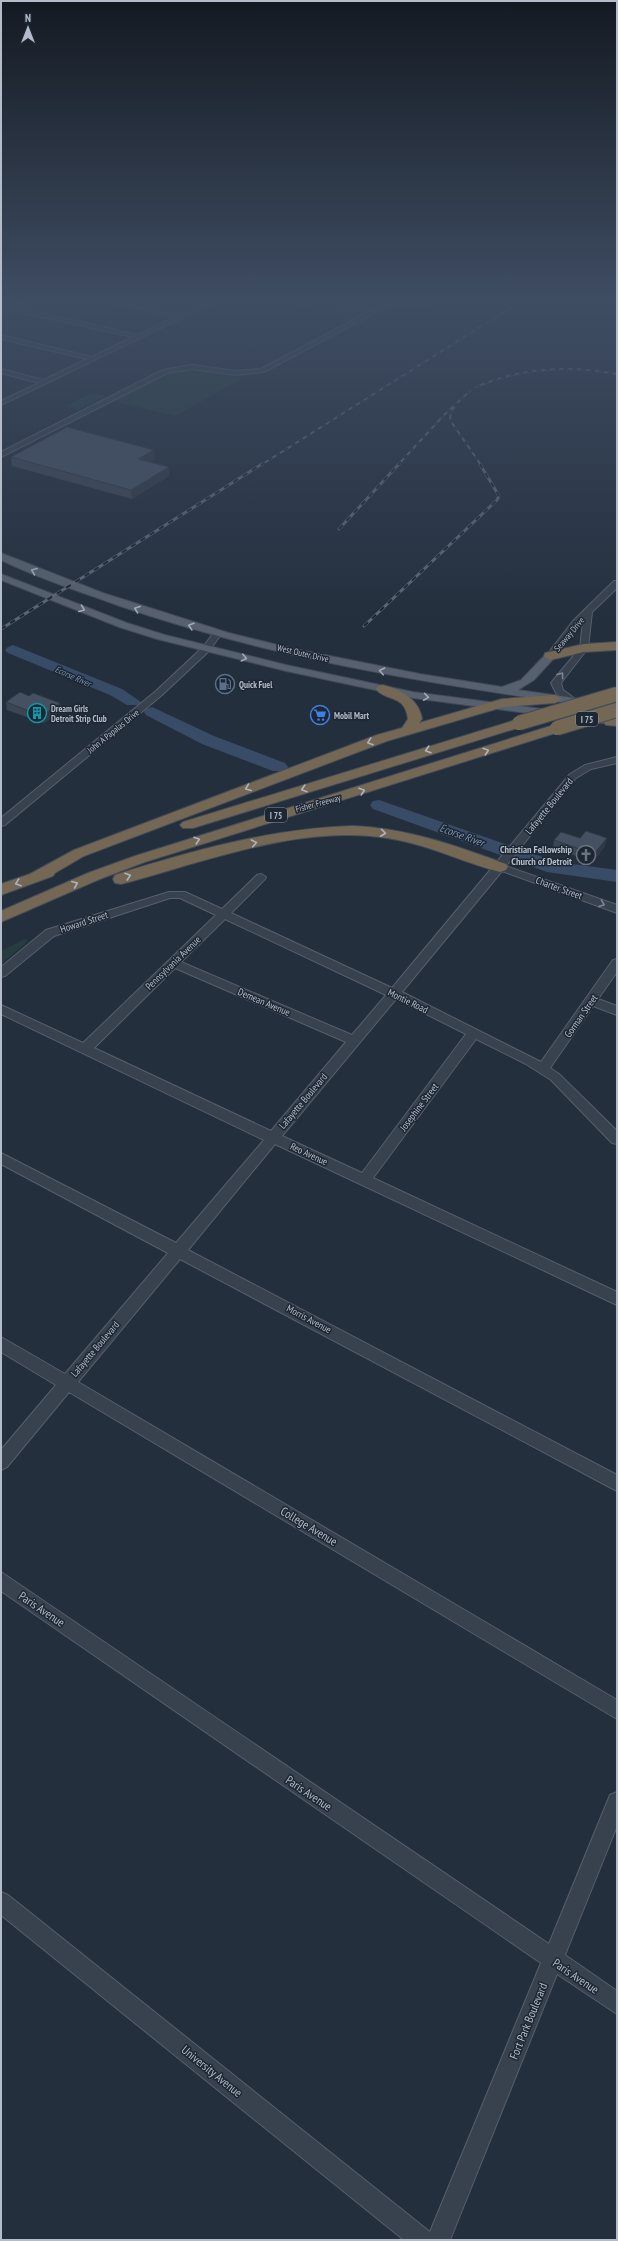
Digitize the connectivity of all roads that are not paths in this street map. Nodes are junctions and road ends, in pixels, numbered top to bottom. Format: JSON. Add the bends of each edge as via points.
{"nodes":[{"id":1,"x":99,"y":405,"type":"edge"},
{"id":2,"x":1,"y":455,"type":"edge"},
{"id":3,"x":1,"y":556,"type":"edge"},
{"id":4,"x":1,"y":577,"type":"edge"},
{"id":5,"x":617,"y":582,"type":"edge"},
{"id":6,"x":588,"y":612,"type":"junction"},
{"id":7,"x":218,"y":633,"type":"junction"},
{"id":8,"x":617,"y":646,"type":"edge"},
{"id":9,"x":584,"y":648,"type":"junction"},
{"id":10,"x":206,"y":649,"type":"junction"},
{"id":11,"x":310,"y":655,"type":"junction"},
{"id":12,"x":550,"y":656,"type":"junction"},
{"id":13,"x":346,"y":663,"type":"junction"},
{"id":14,"x":286,"y":668,"type":"junction"},
{"id":15,"x":326,"y":677,"type":"junction"},
{"id":16,"x":383,"y":689,"type":"junction"},
{"id":17,"x":490,"y":690,"type":"junction"},
{"id":18,"x":617,"y":694,"type":"edge"},
{"id":19,"x":556,"y":699,"type":"junction"},
{"id":20,"x":573,"y":701,"type":"junction"},
{"id":21,"x":491,"y":706,"type":"junction"},
{"id":22,"x":616,"y":718,"type":"edge"},
{"id":23,"x":407,"y":731,"type":"junction"},
{"id":24,"x":617,"y":760,"type":"edge"},
{"id":25,"x":1,"y":823,"type":"edge"},
{"id":26,"x":507,"y":858,"type":"junction"},
{"id":27,"x":36,"y":877,"type":"junction"},
{"id":28,"x":261,"y":877,"type":"dead end"},
{"id":29,"x":1,"y":890,"type":"edge"},
{"id":30,"x":178,"y":894,"type":"joint"},
{"id":31,"x":617,"y":909,"type":"edge"},
{"id":32,"x":223,"y":914,"type":"junction"},
{"id":33,"x":1,"y":916,"type":"edge"},
{"id":34,"x":1,"y":926,"type":"edge"},
{"id":35,"x":173,"y":963,"type":"junction"},
{"id":36,"x":617,"y":963,"type":"edge"},
{"id":37,"x":1,"y":973,"type":"edge"},
{"id":38,"x":394,"y":994,"type":"junction"},
{"id":39,"x":592,"y":1001,"type":"junction"},
{"id":40,"x":1,"y":1009,"type":"edge"},
{"id":41,"x":617,"y":1011,"type":"edge"},
{"id":42,"x":474,"y":1033,"type":"junction"},
{"id":43,"x":354,"y":1040,"type":"junction"},
{"id":44,"x":85,"y":1049,"type":"junction"},
{"id":45,"x":543,"y":1069,"type":"junction"},
{"id":46,"x":272,"y":1138,"type":"junction"},
{"id":47,"x":617,"y":1140,"type":"edge"},
{"id":48,"x":1,"y":1158,"type":"edge"},
{"id":49,"x":364,"y":1180,"type":"junction"},
{"id":50,"x":178,"y":1250,"type":"junction"},
{"id":51,"x":617,"y":1299,"type":"edge"},
{"id":52,"x":1,"y":1344,"type":"edge"},
{"id":53,"x":68,"y":1382,"type":"junction"},
{"id":54,"x":1,"y":1462,"type":"edge"},
{"id":55,"x":617,"y":1483,"type":"edge"},
{"id":56,"x":1,"y":1581,"type":"edge"},
{"id":57,"x":617,"y":1710,"type":"edge"},
{"id":58,"x":617,"y":1802,"type":"edge"},
{"id":59,"x":1,"y":1902,"type":"edge"},
{"id":60,"x":553,"y":1960,"type":"junction"},
{"id":61,"x":617,"y":2003,"type":"edge"},
{"id":62,"x":422,"y":2240,"type":"edge"},
{"id":63,"x":438,"y":2240,"type":"edge"}],
"edges":[{"from":1,"to":2,"type":"street"},
{"from":7,"to":3,"type":"main road","name":"West Outer Drive","one_way":true,"via":[[139,610]]},
{"from":4,"to":10,"type":"main road","name":"West Outer Drive","one_way":true,"via":[[123,625]]},
{"from":5,"to":6,"type":"street","name":"Seaway Drive"},
{"from":6,"to":9,"type":"street","name":"Seaway Drive"},
{"from":6,"to":12,"type":"street","name":"Seaway Drive"},
{"from":7,"to":10,"type":"street","name":"John A Papalas Drive"},
{"from":7,"to":11,"type":"main road","name":"West Outer Drive"},
{"from":8,"to":9,"type":"highway"},
{"from":9,"to":12,"type":"highway"},
{"from":20,"to":9,"type":"street","name":"Seaway Drive","one_way":true,"via":[[559,691],[556,683]]},
{"from":10,"to":14,"type":"main road","name":"West Outer Drive","one_way":true},
{"from":10,"to":25,"type":"street","name":"John A Papalas Drive","via":[[159,693]]},
{"from":11,"to":13,"type":"main road","name":"West Outer Drive"},
{"from":11,"to":14,"type":"main road","via":[[306,665]]},
{"from":12,"to":17,"type":"main road","via":[[519,686],[507,690]]},
{"from":13,"to":15,"type":"main road","via":[[329,667]]},
{"from":17,"to":13,"type":"main road","name":"West Outer Drive","one_way":true,"via":[[419,679]]},
{"from":14,"to":15,"type":"main road","name":"West Outer Drive"},
{"from":15,"to":16,"type":"main road","name":"West Outer Drive"},
{"from":16,"to":21,"type":"main road","name":"West Outer Drive","one_way":true},
{"from":16,"to":23,"type":"highway","via":[[402,697],[413,708],[415,719]]},
{"from":17,"to":19,"type":"main road","name":"West Outer Drive"},
{"from":18,"to":27,"type":"highway","name":"Fisher Freeway","number":"I 75","one_way":true,"bridge":true,"via":[[201,820]]},
{"from":19,"to":20,"type":"main road","name":"West Outer Drive"},
{"from":19,"to":21,"type":"highway","via":[[518,701]]},
{"from":20,"to":22,"type":"main road","name":"West Outer Drive"},
{"from":21,"to":22,"type":"main road","name":"West Outer Drive"},
{"from":21,"to":23,"type":"highway"},
{"from":33,"to":22,"type":"highway","name":"Fisher Freeway","number":"I 75","one_way":true,"bridge":true,"via":[[140,859],[557,728]]},
{"from":23,"to":27,"type":"highway","one_way":true,"via":[[333,755],[150,828],[79,853]]},
{"from":24,"to":26,"type":"street","name":"Lafayette Boulevard","via":[[588,767],[573,776]]},
{"from":26,"to":31,"type":"street","name":"Charter Street","one_way":true},
{"from":34,"to":26,"type":"highway","one_way":true,"via":[[135,874],[238,847],[310,833],[362,830]]},
{"from":26,"to":38,"type":"street","name":"Lafayette Boulevard"},
{"from":27,"to":29,"type":"highway","name":"Fisher Freeway","number":"I 75","one_way":true},
{"from":28,"to":32,"type":"street","name":"Pennsylvania Avenue"},
{"from":30,"to":32,"type":"street","name":"Montie Road","via":[[186,895]]},
{"from":30,"to":37,"type":"street","name":"Howard Street","via":[[50,933]]},
{"from":32,"to":35,"type":"street","name":"Pennsylvania Avenue"},
{"from":32,"to":38,"type":"street","name":"Montie Road"},
{"from":35,"to":43,"type":"street","name":"Demean Avenue"},
{"from":35,"to":44,"type":"street","name":"Pennsylvania Avenue"},
{"from":36,"to":39,"type":"street","name":"Gorman Street"},
{"from":38,"to":42,"type":"street","name":"Montie Road"},
{"from":38,"to":43,"type":"street","name":"Lafayette Boulevard"},
{"from":39,"to":41,"type":"street"},
{"from":39,"to":45,"type":"street","name":"Gorman Street"},
{"from":40,"to":44,"type":"street","name":"Reo Avenue"},
{"from":42,"to":45,"type":"street","name":"Montie Road"},
{"from":42,"to":49,"type":"street","name":"Josephine Street"},
{"from":43,"to":46,"type":"street","name":"Lafayette Boulevard"},
{"from":44,"to":46,"type":"street","name":"Reo Avenue"},
{"from":45,"to":47,"type":"street","name":"Montie Road","via":[[555,1077]]},
{"from":46,"to":49,"type":"street","name":"Reo Avenue"},
{"from":46,"to":50,"type":"street","name":"Lafayette Boulevard"},
{"from":48,"to":50,"type":"street","name":"Morris Avenue"},
{"from":49,"to":51,"type":"street","name":"Reo Avenue"},
{"from":50,"to":53,"type":"street","name":"Lafayette Boulevard"},
{"from":50,"to":55,"type":"street","name":"Morris Avenue"},
{"from":52,"to":53,"type":"street","name":"College Avenue"},
{"from":53,"to":54,"type":"street","name":"Lafayette Boulevard"},
{"from":53,"to":57,"type":"street","name":"College Avenue"},
{"from":56,"to":60,"type":"street","name":"Paris Avenue"},
{"from":58,"to":60,"type":"street","name":"Fort Park Boulevard"},
{"from":59,"to":62,"type":"street","name":"University Avenue"},
{"from":60,"to":61,"type":"street","name":"Paris Avenue"},
{"from":60,"to":63,"type":"street","name":"Fort Park Boulevard"}]}
